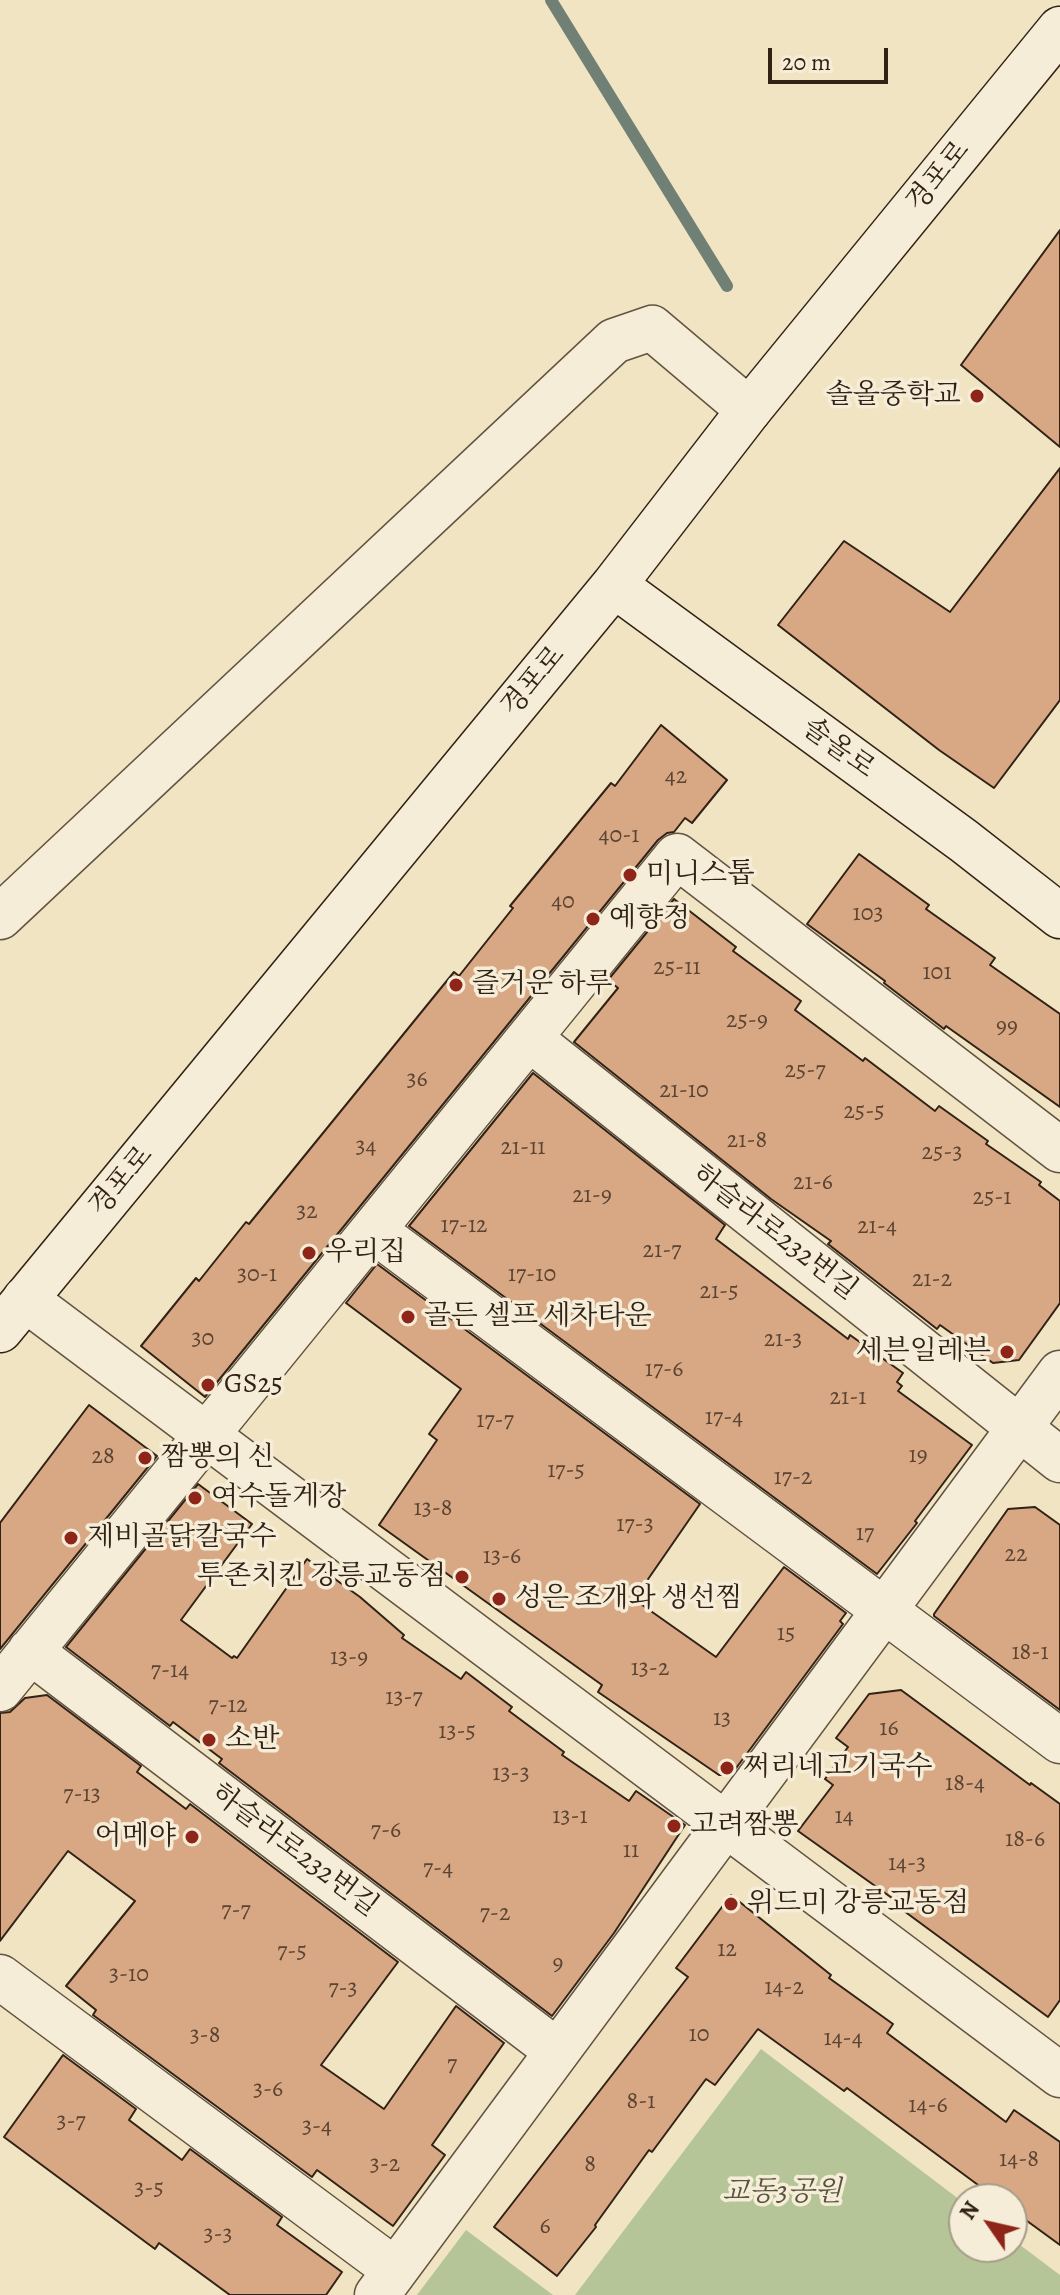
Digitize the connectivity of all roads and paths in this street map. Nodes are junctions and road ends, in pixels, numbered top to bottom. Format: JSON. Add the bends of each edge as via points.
{"nodes":[{"id":1,"x":1060,"y":29,"type":"edge"},
{"id":2,"x":749,"y":410,"type":"junction"},
{"id":3,"x":614,"y":585,"type":"junction"},
{"id":4,"x":1060,"y":916,"type":"edge"},
{"id":5,"x":0,"y":917,"type":"edge"},
{"id":6,"x":529,"y":1038,"type":"junction"},
{"id":7,"x":1060,"y":1150,"type":"edge"},
{"id":8,"x":373,"y":1230,"type":"junction"},
{"id":9,"x":13,"y":1314,"type":"edge"},
{"id":10,"x":1060,"y":1373,"type":"edge"},
{"id":11,"x":1020,"y":1427,"type":"junction"},
{"id":12,"x":206,"y":1435,"type":"junction"},
{"id":13,"x":1060,"y":1460,"type":"edge"},
{"id":14,"x":884,"y":1610,"type":"junction"},
{"id":15,"x":30,"y":1651,"type":"junction"},
{"id":16,"x":0,"y":1689,"type":"edge"},
{"id":17,"x":1060,"y":1741,"type":"edge"},
{"id":18,"x":726,"y":1824,"type":"junction"},
{"id":19,"x":0,"y":1977,"type":"edge"},
{"id":20,"x":557,"y":2051,"type":"junction"},
{"id":21,"x":1060,"y":2075,"type":"edge"},
{"id":22,"x":386,"y":2283,"type":"edge"}],
"edges":[{"from":1,"to":2,"type":"street","name":"경포로"},
{"from":2,"to":3,"type":"street","name":"경포로"},
{"from":2,"to":5,"type":"street","via":[[652,328],[614,341]]},
{"from":3,"to":4,"type":"street","name":"솔올로"},
{"from":3,"to":9,"type":"street","name":"경포로"},
{"from":6,"to":7,"type":"street","via":[[677,856]]},
{"from":6,"to":8,"type":"street"},
{"from":6,"to":11,"type":"street","name":"하슬라로232번길"},
{"from":8,"to":12,"type":"street"},
{"from":8,"to":14,"type":"street"},
{"from":9,"to":12,"type":"street"},
{"from":10,"to":11,"type":"street"},
{"from":11,"to":13,"type":"street","name":"하슬라로232번길"},
{"from":11,"to":14,"type":"street"},
{"from":12,"to":15,"type":"street"},
{"from":12,"to":18,"type":"street"},
{"from":14,"to":17,"type":"street"},
{"from":14,"to":18,"type":"street"},
{"from":15,"to":16,"type":"street"},
{"from":15,"to":20,"type":"street","name":"하슬라로232번길"},
{"from":18,"to":20,"type":"street"},
{"from":18,"to":21,"type":"street"},
{"from":19,"to":22,"type":"street"},
{"from":20,"to":22,"type":"street"}]}
